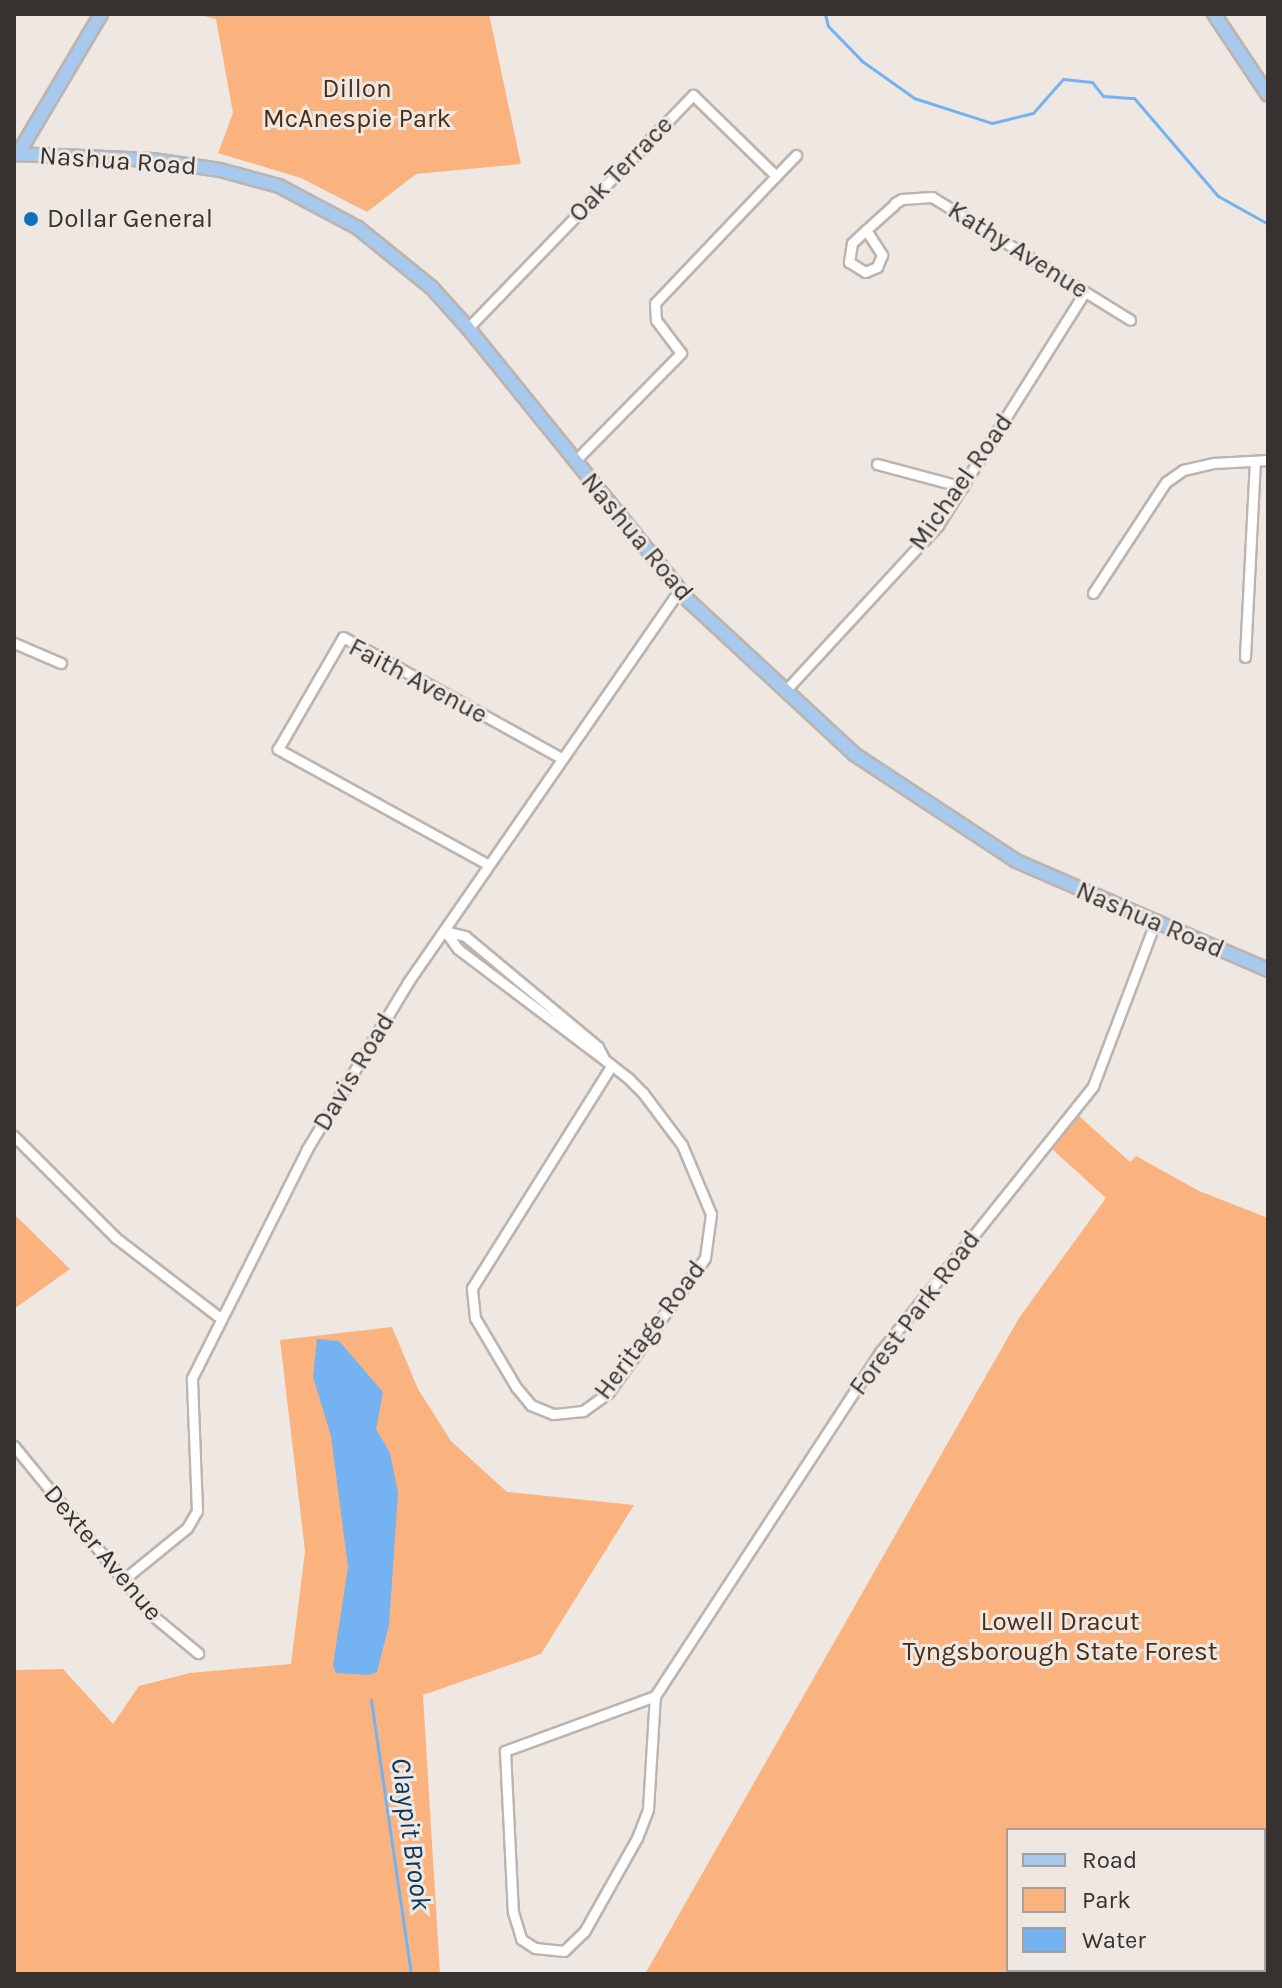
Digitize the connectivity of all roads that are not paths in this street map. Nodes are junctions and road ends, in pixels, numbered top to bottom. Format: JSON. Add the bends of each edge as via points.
{"nodes":[{"id":1,"x":101,"y":14,"type":"edge"},
{"id":2,"x":1214,"y":14,"type":"edge"},
{"id":3,"x":1268,"y":95,"type":"edge"},
{"id":4,"x":16,"y":154,"type":"edge"},
{"id":5,"x":796,"y":155,"type":"dead end"},
{"id":6,"x":776,"y":176,"type":"junction"},
{"id":7,"x":866,"y":230,"type":"junction"},
{"id":8,"x":1085,"y":292,"type":"junction"},
{"id":9,"x":1130,"y":320,"type":"dead end"},
{"id":10,"x":468,"y":328,"type":"junction"},
{"id":11,"x":1268,"y":460,"type":"edge"},
{"id":12,"x":575,"y":461,"type":"junction"},
{"id":13,"x":1255,"y":462,"type":"junction"},
{"id":14,"x":877,"y":464,"type":"dead end"},
{"id":15,"x":963,"y":487,"type":"junction"},
{"id":16,"x":679,"y":590,"type":"junction"},
{"id":17,"x":1093,"y":593,"type":"dead end"},
{"id":18,"x":14,"y":643,"type":"edge"},
{"id":19,"x":1245,"y":657,"type":"dead end"},
{"id":20,"x":61,"y":663,"type":"dead end"},
{"id":21,"x":785,"y":691,"type":"junction"},
{"id":22,"x":561,"y":758,"type":"junction"},
{"id":23,"x":487,"y":864,"type":"junction"},
{"id":24,"x":1155,"y":923,"type":"junction"},
{"id":25,"x":445,"y":931,"type":"junction"},
{"id":26,"x":1268,"y":970,"type":"edge"},
{"id":27,"x":608,"y":1062,"type":"junction"},
{"id":28,"x":14,"y":1136,"type":"edge"},
{"id":29,"x":219,"y":1317,"type":"junction"},
{"id":30,"x":14,"y":1446,"type":"edge"},
{"id":31,"x":123,"y":1580,"type":"junction"},
{"id":32,"x":198,"y":1653,"type":"dead end"},
{"id":33,"x":655,"y":1696,"type":"junction"}],
"edges":[{"from":1,"to":4,"type":"main road"},
{"from":2,"to":3,"type":"main road"},
{"from":4,"to":10,"type":"main road","name":"Nashua Road","via":[[200,166],[279,186],[396,255]]},
{"from":5,"to":6,"type":"street"},
{"from":6,"to":10,"type":"street","name":"Oak Terrace","via":[[693,95]]},
{"from":6,"to":12,"type":"street","via":[[655,303],[656,320],[681,353]]},
{"from":7,"to":7,"type":"street","name":"Kathy Avenue","via":[[848,252],[850,264],[861,272],[877,267],[882,255]]},
{"from":7,"to":8,"type":"street","name":"Kathy Avenue","via":[[902,199],[929,196]]},
{"from":8,"to":9,"type":"street","name":"Kathy Avenue"},
{"from":8,"to":15,"type":"street","name":"Michael Road"},
{"from":10,"to":12,"type":"main road","name":"Nashua Road"},
{"from":11,"to":13,"type":"street"},
{"from":12,"to":16,"type":"main road","name":"Nashua Road"},
{"from":13,"to":17,"type":"street","via":[[1214,463],[1183,470],[1166,482]]},
{"from":13,"to":19,"type":"street"},
{"from":14,"to":15,"type":"street"},
{"from":15,"to":21,"type":"street","name":"Michael Road","via":[[923,543]]},
{"from":16,"to":21,"type":"main road","name":"Nashua Road"},
{"from":16,"to":22,"type":"street","name":"Davis Road"},
{"from":18,"to":20,"type":"street"},
{"from":21,"to":24,"type":"main road","name":"Nashua Road","via":[[854,754],[979,838],[1056,881]]},
{"from":22,"to":23,"type":"street","name":"Davis Road"},
{"from":22,"to":23,"type":"street","name":"Faith Avenue","via":[[343,637],[278,749]]},
{"from":23,"to":25,"type":"street","name":"Davis Road"},
{"from":24,"to":26,"type":"main road","name":"Nashua Road"},
{"from":24,"to":33,"type":"street","name":"Forest Park Road","via":[[1093,1086],[881,1351]]},
{"from":25,"to":27,"type":"street","name":"Heritage Road","via":[[465,936],[598,1047]]},
{"from":25,"to":29,"type":"street","name":"Davis Road","via":[[315,1136]]},
{"from":27,"to":27,"type":"street","name":"Heritage Road","via":[[651,1101],[678,1137],[710,1209],[711,1239],[702,1263],[603,1399],[576,1414],[553,1414],[531,1405],[516,1387],[475,1318],[472,1288]]},
{"from":28,"to":29,"type":"street","via":[[116,1238]]},
{"from":29,"to":31,"type":"street","name":"Davis Road","via":[[192,1378],[197,1511],[187,1528]]},
{"from":30,"to":31,"type":"street","name":"Dexter Avenue"},
{"from":31,"to":32,"type":"street","name":"Dexter Avenue","via":[[175,1639]]},
{"from":33,"to":33,"type":"street","via":[[505,1751],[513,1912],[521,1939],[535,1948],[552,1952],[574,1945],[637,1838],[651,1782]]}]}
